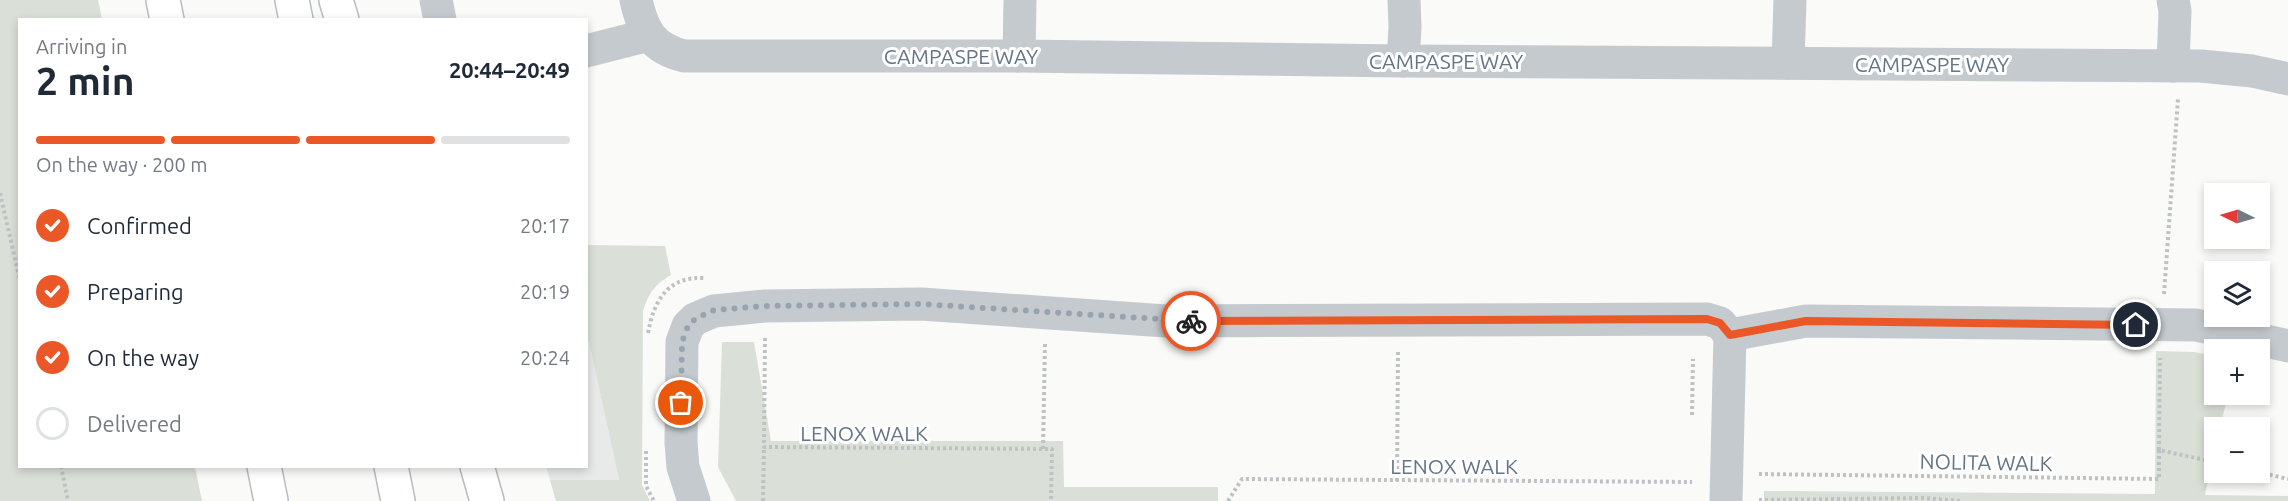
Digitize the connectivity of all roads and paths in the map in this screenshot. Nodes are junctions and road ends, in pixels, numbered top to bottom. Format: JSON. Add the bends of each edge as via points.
{"nodes":[{"id":1,"x":163,"y":0,"type":"edge"},
{"id":2,"x":292,"y":0,"type":"edge"},
{"id":3,"x":336,"y":0,"type":"edge"},
{"id":4,"x":436,"y":0,"type":"edge"},
{"id":5,"x":636,"y":0,"type":"edge"},
{"id":6,"x":1020,"y":0,"type":"edge"},
{"id":7,"x":1404,"y":0,"type":"edge"},
{"id":8,"x":1790,"y":0,"type":"edge"},
{"id":9,"x":2173,"y":0,"type":"edge"},
{"id":10,"x":167,"y":18,"type":"edge"},
{"id":11,"x":296,"y":18,"type":"edge"},
{"id":12,"x":341,"y":18,"type":"edge"},
{"id":13,"x":440,"y":18,"type":"edge"},
{"id":14,"x":649,"y":35,"type":"junction"},
{"id":15,"x":588,"y":50,"type":"edge"},
{"id":16,"x":1019,"y":56,"type":"junction"},
{"id":17,"x":1403,"y":61,"type":"junction"},
{"id":18,"x":1788,"y":63,"type":"junction"},
{"id":19,"x":2173,"y":66,"type":"junction"},
{"id":20,"x":2288,"y":79,"type":"edge"},
{"id":21,"x":2178,"y":99,"type":"dead end"},
{"id":22,"x":0,"y":193,"type":"edge"},
{"id":23,"x":18,"y":272,"type":"edge"},
{"id":24,"x":765,"y":306,"type":"junction"},
{"id":25,"x":1045,"y":312,"type":"junction"},
{"id":26,"x":1398,"y":321,"type":"junction"},
{"id":27,"x":2160,"y":325,"type":"junction"},
{"id":28,"x":1730,"y":335,"type":"junction"},
{"id":29,"x":2288,"y":346,"type":"edge"},
{"id":30,"x":764,"y":447,"type":"junction"},
{"id":31,"x":1043,"y":449,"type":"junction"},
{"id":32,"x":2159,"y":450,"type":"junction"},
{"id":33,"x":2204,"y":460,"type":"edge"},
{"id":34,"x":61,"y":468,"type":"edge"},
{"id":35,"x":264,"y":468,"type":"edge"},
{"id":36,"x":391,"y":468,"type":"edge"},
{"id":37,"x":478,"y":468,"type":"edge"},
{"id":38,"x":2270,"y":475,"type":"edge"},
{"id":39,"x":2288,"y":479,"type":"edge"},
{"id":40,"x":1397,"y":480,"type":"junction"},
{"id":41,"x":1692,"y":482,"type":"dead end"},
{"id":42,"x":1726,"y":491,"type":"edge"},
{"id":43,"x":68,"y":501,"type":"edge"},
{"id":44,"x":271,"y":501,"type":"edge"},
{"id":45,"x":398,"y":501,"type":"edge"},
{"id":46,"x":487,"y":501,"type":"edge"},
{"id":47,"x":694,"y":501,"type":"edge"},
{"id":48,"x":763,"y":501,"type":"edge"},
{"id":49,"x":1051,"y":501,"type":"edge"},
{"id":50,"x":1228,"y":501,"type":"edge"},
{"id":51,"x":1962,"y":501,"type":"edge"}],
"edges":[{"from":1,"to":10,"type":"highway"},
{"from":2,"to":11,"type":"highway"},
{"from":3,"to":12,"type":"highway"},
{"from":4,"to":13,"type":"street"},
{"from":5,"to":14,"type":"street"},
{"from":6,"to":16,"type":"street"},
{"from":7,"to":17,"type":"street"},
{"from":8,"to":18,"type":"street"},
{"from":9,"to":19,"type":"street"},
{"from":14,"to":15,"type":"street"},
{"from":14,"to":16,"type":"street","name":"CAMPASPE WAY","via":[[667,52],[684,56]]},
{"from":16,"to":17,"type":"street","name":"CAMPASPE WAY"},
{"from":17,"to":18,"type":"street","name":"CAMPASPE WAY"},
{"from":18,"to":19,"type":"street","name":"CAMPASPE WAY"},
{"from":19,"to":20,"type":"street","name":"CAMPASPE WAY","via":[[2252,71]]},
{"from":21,"to":27,"type":"path"},
{"from":22,"to":23,"type":"path"},
{"from":24,"to":25,"type":"street","via":[[921,304]]},
{"from":24,"to":30,"type":"path"},
{"from":24,"to":47,"type":"street","via":[[714,310],[695,319],[682,342],[681,443],[683,467]]},
{"from":25,"to":26,"type":"street","via":[[1166,321]]},
{"from":25,"to":31,"type":"path"},
{"from":26,"to":28,"type":"street","via":[[1707,319],[1720,323]]},
{"from":26,"to":40,"type":"path"},
{"from":27,"to":28,"type":"street","via":[[1806,321]]},
{"from":27,"to":29,"type":"street","via":[[2196,325]]},
{"from":27,"to":32,"type":"path"},
{"from":28,"to":42,"type":"street"},
{"from":30,"to":31,"type":"path","name":"LENOX WALK"},
{"from":30,"to":48,"type":"path"},
{"from":31,"to":49,"type":"path","via":[[1052,449]]},
{"from":32,"to":33,"type":"path"},
{"from":32,"to":42,"type":"path","name":"NOLITA WALK","via":[[2159,479]]},
{"from":34,"to":43,"type":"path"},
{"from":35,"to":44,"type":"highway"},
{"from":36,"to":45,"type":"highway"},
{"from":37,"to":46,"type":"highway"},
{"from":38,"to":39,"type":"path"},
{"from":40,"to":41,"type":"path","name":"LENOX WALK"},
{"from":40,"to":50,"type":"path","name":"LENOX WALK","via":[[1242,479]]},
{"from":42,"to":51,"type":"path"}]}
